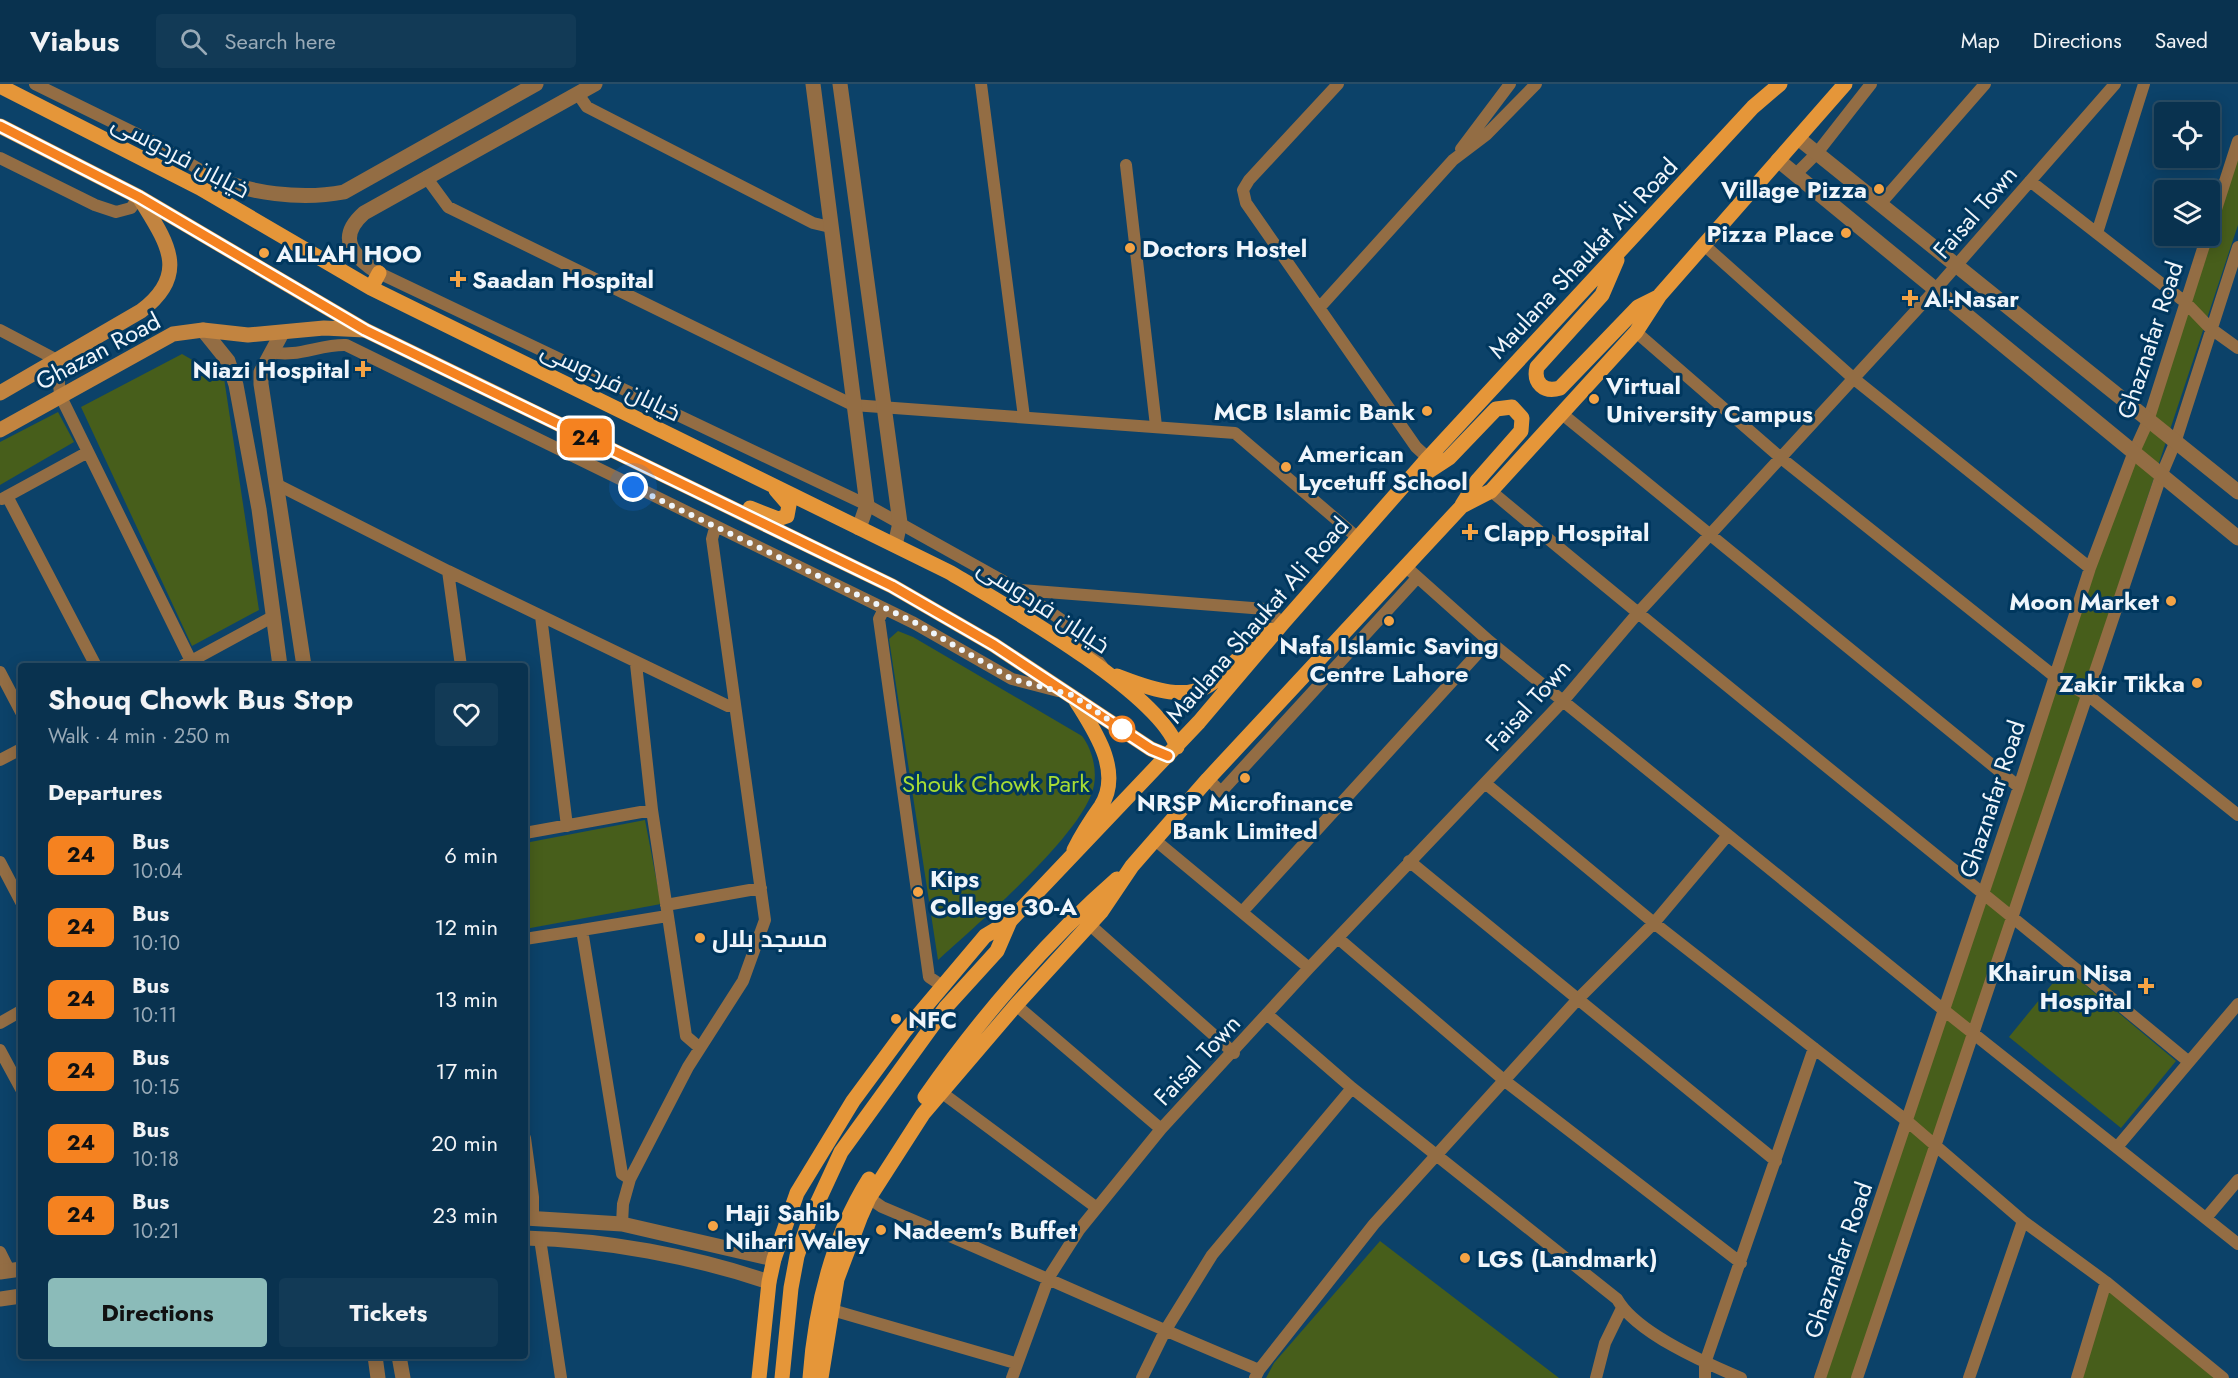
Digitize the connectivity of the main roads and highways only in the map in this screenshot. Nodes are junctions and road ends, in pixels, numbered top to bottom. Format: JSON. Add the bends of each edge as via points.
{"nodes":[{"id":1,"x":1769,"y":84,"type":"edge"},
{"id":2,"x":1780,"y":84,"type":"edge"},
{"id":3,"x":1845,"y":84,"type":"edge"},
{"id":4,"x":0,"y":86,"type":"edge"},
{"id":5,"x":1753,"y":107,"type":"junction"},
{"id":6,"x":0,"y":126,"type":"edge"},
{"id":7,"x":209,"y":175,"type":"road end"},
{"id":8,"x":200,"y":188,"type":"junction"},
{"id":9,"x":139,"y":197,"type":"junction"},
{"id":10,"x":1621,"y":250,"type":"junction"},
{"id":11,"x":379,"y":273,"type":"road end"},
{"id":12,"x":371,"y":288,"type":"junction"},
{"id":13,"x":1660,"y":295,"type":"junction"},
{"id":14,"x":365,"y":330,"type":"junction"},
{"id":15,"x":0,"y":393,"type":"edge"},
{"id":16,"x":0,"y":430,"type":"edge"},
{"id":17,"x":772,"y":486,"type":"junction"},
{"id":18,"x":1400,"y":491,"type":"junction"},
{"id":19,"x":722,"y":505,"type":"junction"},
{"id":20,"x":1462,"y":506,"type":"junction"},
{"id":21,"x":1283,"y":623,"type":"junction"},
{"id":22,"x":1108,"y":674,"type":"junction"},
{"id":23,"x":1072,"y":695,"type":"junction"},
{"id":24,"x":1172,"y":752,"type":"junction"},
{"id":25,"x":1065,"y":866,"type":"junction"},
{"id":26,"x":1132,"y":866,"type":"junction"},
{"id":27,"x":1010,"y":921,"type":"junction"},
{"id":28,"x":759,"y":1378,"type":"edge"},
{"id":29,"x":782,"y":1378,"type":"edge"},
{"id":30,"x":810,"y":1378,"type":"edge"},
{"id":31,"x":821,"y":1378,"type":"edge"}],
"edges":[{"from":1,"to":5,"type":"main road"},
{"from":2,"to":5,"type":"main road","name":"Maulana Shaukat Ali Road"},
{"from":3,"to":13,"type":"main road"},
{"from":4,"to":8,"type":"main road","name":"خیابان فردوسی"},
{"from":5,"to":10,"type":"main road","name":"Maulana Shaukat Ali Road"},
{"from":6,"to":9,"type":"main road"},
{"from":7,"to":8,"type":"main road"},
{"from":8,"to":12,"type":"main road","name":"خیابان فردوسی"},
{"from":9,"to":14,"type":"main road"},
{"from":9,"to":15,"type":"main road","name":"Ghazan Road","via":[[169,255],[170,277],[158,298]]},
{"from":10,"to":13,"type":"main road","via":[[1602,295],[1537,367],[1536,380],[1541,386],[1548,390],[1560,388],[1638,307]]},
{"from":10,"to":18,"type":"main road","name":"Maulana Shaukat Ali Road"},
{"from":11,"to":12,"type":"main road"},
{"from":12,"to":17,"type":"main road","name":"خیابان فردوسی"},
{"from":13,"to":20,"type":"main road","via":[[1636,332],[1491,491]]},
{"from":14,"to":16,"type":"main road","name":"Ghazan Road","via":[[324,328],[248,335],[203,330],[180,332]]},
{"from":14,"to":19,"type":"main road"},
{"from":17,"to":19,"type":"main road","via":[[790,509],[783,519],[737,503]]},
{"from":17,"to":22,"type":"main road","name":"خیابان فردوسی","via":[[895,545],[1000,602]]},
{"from":18,"to":20,"type":"main road","via":[[1449,458],[1496,409],[1512,407],[1522,418],[1521,432],[1477,481]]},
{"from":18,"to":21,"type":"main road","name":"Maulana Shaukat Ali Road"},
{"from":19,"to":23,"type":"main road","via":[[892,586]]},
{"from":20,"to":26,"type":"main road"},
{"from":21,"to":22,"type":"main road","via":[[1251,643],[1214,682],[1198,690],[1166,692]]},
{"from":21,"to":24,"type":"main road","name":"Maulana Shaukat Ali Road"},
{"from":22,"to":24,"type":"main road","name":"خیابان فردوسی","via":[[1168,729]]},
{"from":23,"to":24,"type":"main road","via":[[1151,749]]},
{"from":23,"to":25,"type":"main road","via":[[1102,745],[1108,774],[1102,804],[1090,818]]},
{"from":24,"to":25,"type":"main road","name":"Maulana Shaukat Ali Road"},
{"from":25,"to":27,"type":"main road","name":"Maulana Shaukat Ali Road"},
{"from":26,"to":30,"type":"main road","via":[[1088,904],[971,1035],[877,1165],[840,1233],[824,1293]]},
{"from":26,"to":31,"type":"main road","via":[[1090,925],[941,1092],[899,1148],[869,1198],[837,1279]]},
{"from":27,"to":28,"type":"main road","name":"Maulana Shaukat Ali Road","via":[[985,936],[941,985],[888,1053],[820,1152],[797,1193],[769,1282]]},
{"from":27,"to":29,"type":"main road","via":[[997,951],[932,1025],[841,1152],[808,1221],[791,1288]]}]}
